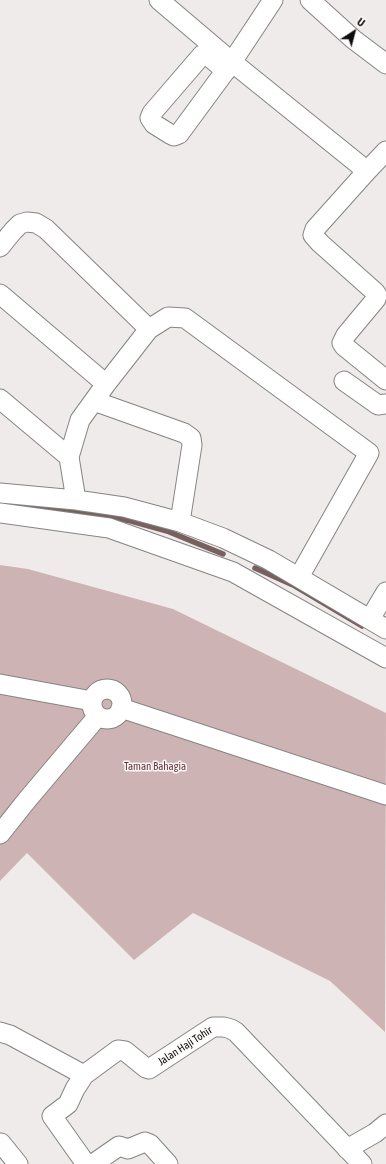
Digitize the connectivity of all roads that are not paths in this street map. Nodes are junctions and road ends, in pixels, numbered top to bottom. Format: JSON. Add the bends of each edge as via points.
{"nodes":[{"id":1,"x":160,"y":0,"type":"edge"},
{"id":2,"x":273,"y":0,"type":"edge"},
{"id":3,"x":310,"y":0,"type":"edge"},
{"id":4,"x":386,"y":64,"type":"edge"},
{"id":5,"x":229,"y":67,"type":"junction"},
{"id":6,"x":386,"y":151,"type":"edge"},
{"id":7,"x":367,"y":171,"type":"junction"},
{"id":8,"x":0,"y":248,"type":"edge"},
{"id":9,"x":0,"y":294,"type":"edge"},
{"id":10,"x":149,"y":329,"type":"junction"},
{"id":11,"x":386,"y":380,"type":"edge"},
{"id":12,"x":344,"y":381,"type":"dead end"},
{"id":13,"x":106,"y":384,"type":"junction"},
{"id":14,"x":0,"y":399,"type":"edge"},
{"id":15,"x":94,"y":402,"type":"junction"},
{"id":16,"x":386,"y":404,"type":"edge"},
{"id":17,"x":69,"y":457,"type":"junction"},
{"id":18,"x":0,"y":493,"type":"edge"},
{"id":19,"x":76,"y":500,"type":"junction"},
{"id":20,"x":0,"y":513,"type":"edge"},
{"id":21,"x":180,"y":522,"type":"junction"},
{"id":22,"x":246,"y":549,"type":"junction"},
{"id":23,"x":233,"y":572,"type":"junction"},
{"id":24,"x":299,"y":577,"type":"junction"},
{"id":25,"x":386,"y":592,"type":"edge"},
{"id":26,"x":370,"y":619,"type":"junction"},
{"id":27,"x":386,"y":629,"type":"edge"},
{"id":28,"x":386,"y":658,"type":"edge"},
{"id":29,"x":0,"y":684,"type":"edge"},
{"id":30,"x":95,"y":708,"type":"junction"},
{"id":31,"x":121,"y":708,"type":"junction"},
{"id":32,"x":386,"y":795,"type":"edge"},
{"id":33,"x":0,"y":834,"type":"edge"},
{"id":34,"x":0,"y":1032,"type":"edge"},
{"id":35,"x":84,"y":1075,"type":"junction"},
{"id":36,"x":386,"y":1124,"type":"edge"},
{"id":37,"x":2,"y":1143,"type":"dead end"},
{"id":38,"x":347,"y":1149,"type":"junction"},
{"id":39,"x":18,"y":1164,"type":"edge"},
{"id":40,"x":86,"y":1164,"type":"edge"},
{"id":41,"x":94,"y":1164,"type":"edge"},
{"id":42,"x":168,"y":1164,"type":"edge"},
{"id":43,"x":362,"y":1164,"type":"edge"}],
"edges":[{"from":1,"to":5,"type":"street"},
{"from":2,"to":5,"type":"street"},
{"from":3,"to":4,"type":"street"},
{"from":5,"to":7,"type":"street"},
{"from":6,"to":7,"type":"street"},
{"from":7,"to":11,"type":"street","via":[[315,229],[313,235],[377,295],[346,334],[342,343]]},
{"from":8,"to":10,"type":"street","via":[[20,224],[36,223],[46,229]]},
{"from":9,"to":13,"type":"street"},
{"from":10,"to":13,"type":"street"},
{"from":10,"to":24,"type":"street","via":[[168,317],[184,318],[369,453]]},
{"from":12,"to":16,"type":"street","via":[[378,405]]},
{"from":13,"to":15,"type":"street"},
{"from":14,"to":17,"type":"street"},
{"from":15,"to":17,"type":"street","via":[[80,420]]},
{"from":15,"to":21,"type":"street","via":[[184,433],[191,438]]},
{"from":17,"to":19,"type":"street"},
{"from":18,"to":19,"type":"street"},
{"from":19,"to":21,"type":"street","via":[[124,507]]},
{"from":20,"to":23,"type":"street","via":[[109,528]]},
{"from":21,"to":22,"type":"street"},
{"from":22,"to":23,"type":"street"},
{"from":22,"to":24,"type":"street"},
{"from":23,"to":28,"type":"street"},
{"from":24,"to":26,"type":"street"},
{"from":25,"to":26,"type":"street"},
{"from":26,"to":27,"type":"street"},
{"from":29,"to":30,"type":"street"},
{"from":30,"to":31,"type":"street","via":[[103,719],[109,719],[119,713]]},
{"from":30,"to":31,"type":"street","via":[[94,695],[104,689],[116,692],[122,702]]},
{"from":30,"to":33,"type":"street"},
{"from":31,"to":32,"type":"street"},
{"from":34,"to":35,"type":"street"},
{"from":35,"to":38,"type":"street","name":"Jalan Haji Tohir","via":[[120,1049],[149,1068],[213,1027],[224,1026],[236,1032]]},
{"from":35,"to":40,"type":"street","via":[[68,1104],[52,1116]]},
{"from":36,"to":38,"type":"street"},
{"from":37,"to":39,"type":"street"},
{"from":38,"to":43,"type":"street","name":"Jalan Haji Tohir"},
{"from":41,"to":42,"type":"street","via":[[119,1146],[128,1149],[144,1142],[150,1144]]}]}
